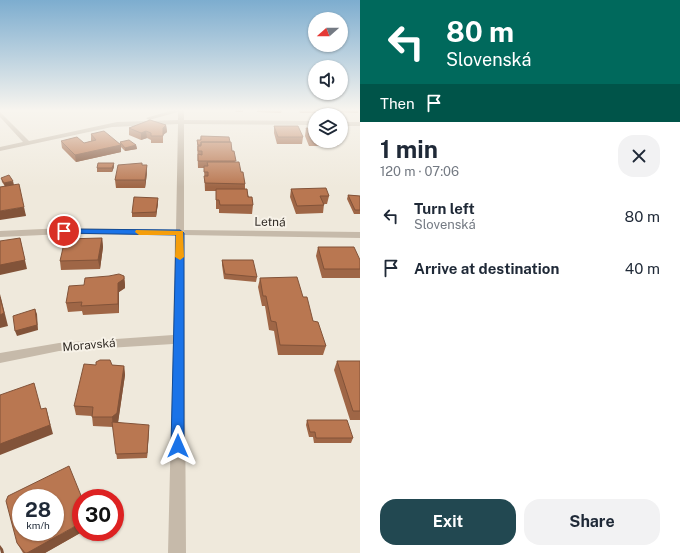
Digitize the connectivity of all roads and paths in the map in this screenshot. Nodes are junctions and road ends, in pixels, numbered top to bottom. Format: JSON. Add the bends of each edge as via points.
{"nodes":[{"id":1,"x":21,"y":136,"type":"edge"},
{"id":2,"x":62,"y":136,"type":"edge"},
{"id":3,"x":181,"y":136,"type":"edge"},
{"id":4,"x":28,"y":143,"type":"junction"},
{"id":5,"x":0,"y":149,"type":"edge"},
{"id":6,"x":180,"y":233,"type":"junction"},
{"id":7,"x":0,"y":234,"type":"edge"},
{"id":8,"x":360,"y":234,"type":"edge"},
{"id":9,"x":179,"y":339,"type":"junction"},
{"id":10,"x":0,"y":358,"type":"edge"},
{"id":11,"x":177,"y":553,"type":"edge"}],
"edges":[{"from":1,"to":4,"type":"street"},
{"from":2,"to":4,"type":"street"},
{"from":3,"to":6,"type":"street"},
{"from":4,"to":5,"type":"street"},
{"from":6,"to":7,"type":"street","name":"Letná","via":[[64,231]]},
{"from":6,"to":8,"type":"street","name":"Letná"},
{"from":6,"to":9,"type":"street"},
{"from":9,"to":10,"type":"street","name":"Moravská","via":[[59,347]]},
{"from":9,"to":11,"type":"street"}]}
